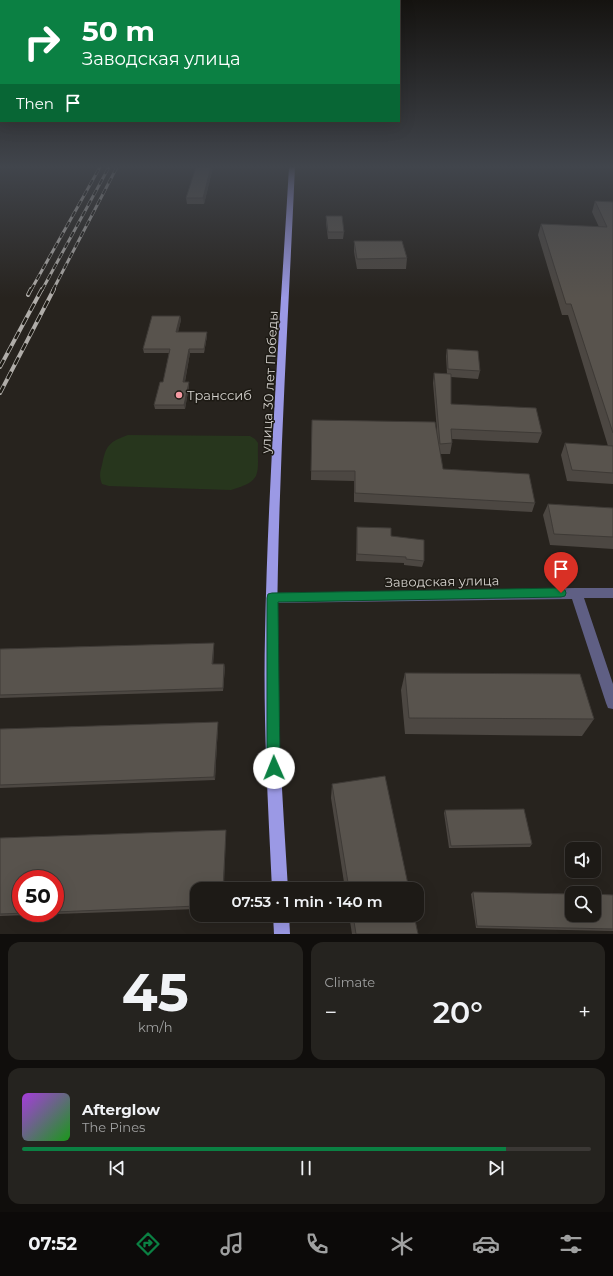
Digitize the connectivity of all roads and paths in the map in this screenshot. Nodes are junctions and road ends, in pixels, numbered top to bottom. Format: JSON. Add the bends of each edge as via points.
{"nodes":[{"id":1,"x":290,"y":211,"type":"edge"},
{"id":2,"x":576,"y":593,"type":"junction"},
{"id":3,"x":613,"y":593,"type":"edge"},
{"id":4,"x":272,"y":598,"type":"junction"},
{"id":5,"x":613,"y":703,"type":"edge"},
{"id":6,"x":280,"y":882,"type":"edge"},
{"id":7,"x":281,"y":922,"type":"edge"},
{"id":8,"x":282,"y":934,"type":"edge"}],
"edges":[{"from":1,"to":4,"type":"main road","name":"улица 30 лет Победы"},
{"from":2,"to":3,"type":"street","name":"Заводская улица"},
{"from":2,"to":4,"type":"street","name":"Заводская улица"},
{"from":2,"to":5,"type":"street"},
{"from":4,"to":6,"type":"main road","name":"улица 30 лет Победы","via":[[274,784]]},
{"from":7,"to":8,"type":"main road"}]}
